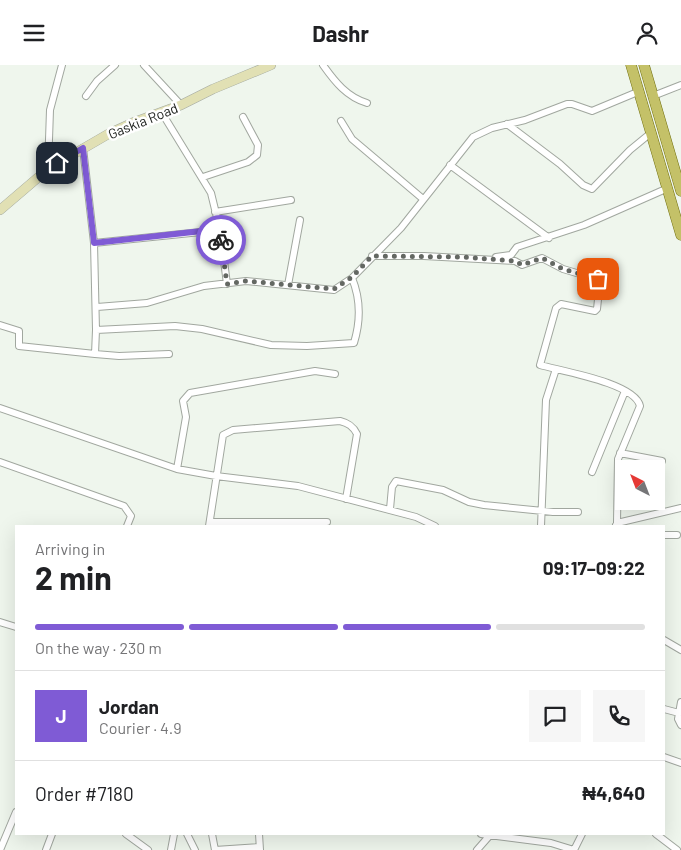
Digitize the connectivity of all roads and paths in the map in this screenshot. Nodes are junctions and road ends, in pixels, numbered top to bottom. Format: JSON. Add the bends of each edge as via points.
{"nodes":[{"id":1,"x":62,"y":65,"type":"edge"},
{"id":2,"x":115,"y":65,"type":"edge"},
{"id":3,"x":144,"y":65,"type":"edge"},
{"id":4,"x":271,"y":65,"type":"edge"},
{"id":5,"x":323,"y":65,"type":"edge"},
{"id":6,"x":631,"y":65,"type":"edge"},
{"id":7,"x":644,"y":65,"type":"edge"},
{"id":8,"x":681,"y":85,"type":"edge"},
{"id":9,"x":640,"y":91,"type":"junction"},
{"id":10,"x":86,"y":96,"type":"dead end"},
{"id":11,"x":653,"y":96,"type":"junction"},
{"id":12,"x":367,"y":103,"type":"dead end"},
{"id":13,"x":181,"y":105,"type":"junction"},
{"id":14,"x":162,"y":113,"type":"junction"},
{"id":15,"x":243,"y":117,"type":"dead end"},
{"id":16,"x":341,"y":121,"type":"dead end"},
{"id":17,"x":507,"y":124,"type":"junction"},
{"id":18,"x":652,"y":132,"type":"junction"},
{"id":19,"x":83,"y":148,"type":"junction"},
{"id":20,"x":450,"y":165,"type":"junction"},
{"id":21,"x":48,"y":169,"type":"junction"},
{"id":22,"x":679,"y":176,"type":"edge"},
{"id":23,"x":203,"y":177,"type":"junction"},
{"id":24,"x":668,"y":188,"type":"junction"},
{"id":25,"x":681,"y":191,"type":"edge"},
{"id":26,"x":423,"y":199,"type":"junction"},
{"id":27,"x":291,"y":200,"type":"dead end"},
{"id":28,"x":0,"y":208,"type":"edge"},
{"id":29,"x":215,"y":212,"type":"junction"},
{"id":30,"x":300,"y":220,"type":"dead end"},
{"id":31,"x":220,"y":229,"type":"junction"},
{"id":32,"x":681,"y":235,"type":"edge"},
{"id":33,"x":549,"y":238,"type":"junction"},
{"id":34,"x":94,"y":243,"type":"junction"},
{"id":35,"x":372,"y":256,"type":"junction"},
{"id":36,"x":480,"y":258,"type":"junction"},
{"id":37,"x":352,"y":277,"type":"junction"},
{"id":38,"x":227,"y":284,"type":"junction"},
{"id":39,"x":288,"y":285,"type":"junction"},
{"id":40,"x":97,"y":307,"type":"junction"},
{"id":41,"x":0,"y":325,"type":"edge"},
{"id":42,"x":96,"y":330,"type":"junction"},
{"id":43,"x":95,"y":354,"type":"junction"},
{"id":44,"x":170,"y":354,"type":"dead end"},
{"id":45,"x":556,"y":369,"type":"junction"},
{"id":46,"x":335,"y":374,"type":"dead end"},
{"id":47,"x":625,"y":391,"type":"junction"},
{"id":48,"x":0,"y":408,"type":"edge"},
{"id":49,"x":620,"y":453,"type":"junction"},
{"id":50,"x":657,"y":460,"type":"edge"},
{"id":51,"x":0,"y":462,"type":"edge"},
{"id":52,"x":178,"y":469,"type":"junction"},
{"id":53,"x":592,"y":472,"type":"dead end"},
{"id":54,"x":216,"y":476,"type":"junction"},
{"id":55,"x":346,"y":499,"type":"junction"},
{"id":56,"x":681,"y":508,"type":"edge"},
{"id":57,"x":390,"y":509,"type":"junction"},
{"id":58,"x":542,"y":509,"type":"junction"},
{"id":59,"x":578,"y":512,"type":"dead end"},
{"id":60,"x":328,"y":522,"type":"dead end"},
{"id":61,"x":209,"y":524,"type":"edge"},
{"id":62,"x":127,"y":525,"type":"edge"},
{"id":63,"x":433,"y":525,"type":"edge"},
{"id":64,"x":541,"y":525,"type":"edge"},
{"id":65,"x":616,"y":525,"type":"edge"},
{"id":66,"x":665,"y":535,"type":"edge"},
{"id":67,"x":677,"y":535,"type":"dead end"},
{"id":68,"x":0,"y":622,"type":"edge"},
{"id":69,"x":15,"y":627,"type":"edge"},
{"id":70,"x":665,"y":641,"type":"edge"},
{"id":71,"x":671,"y":644,"type":"junction"},
{"id":72,"x":665,"y":647,"type":"edge"},
{"id":73,"x":681,"y":650,"type":"edge"},
{"id":74,"x":681,"y":703,"type":"edge"},
{"id":75,"x":665,"y":709,"type":"edge"},
{"id":76,"x":679,"y":713,"type":"junction"},
{"id":77,"x":681,"y":725,"type":"edge"},
{"id":78,"x":665,"y":757,"type":"edge"},
{"id":79,"x":681,"y":763,"type":"edge"},
{"id":80,"x":15,"y":814,"type":"edge"},
{"id":81,"x":52,"y":835,"type":"edge"},
{"id":82,"x":127,"y":835,"type":"edge"},
{"id":83,"x":174,"y":835,"type":"edge"},
{"id":84,"x":188,"y":835,"type":"edge"},
{"id":85,"x":212,"y":835,"type":"edge"},
{"id":86,"x":259,"y":835,"type":"edge"},
{"id":87,"x":491,"y":835,"type":"edge"},
{"id":88,"x":582,"y":835,"type":"edge"},
{"id":89,"x":657,"y":835,"type":"edge"},
{"id":90,"x":681,"y":847,"type":"edge"},
{"id":91,"x":259,"y":849,"type":"edge"},
{"id":92,"x":0,"y":850,"type":"edge"},
{"id":93,"x":46,"y":850,"type":"edge"},
{"id":94,"x":148,"y":850,"type":"edge"},
{"id":95,"x":171,"y":850,"type":"edge"},
{"id":96,"x":195,"y":850,"type":"edge"},
{"id":97,"x":477,"y":850,"type":"edge"},
{"id":98,"x":574,"y":850,"type":"edge"},
{"id":99,"x":677,"y":850,"type":"edge"}],
"edges":[{"from":1,"to":21,"type":"street","via":[[50,110]]},
{"from":2,"to":10,"type":"street"},
{"from":3,"to":13,"type":"street"},
{"from":4,"to":13,"type":"main road","name":"Gaskia Road"},
{"from":5,"to":12,"type":"street","via":[[346,93]]},
{"from":6,"to":9,"type":"main road"},
{"from":7,"to":11,"type":"main road"},
{"from":8,"to":11,"type":"street"},
{"from":9,"to":17,"type":"street","via":[[592,111],[572,104]]},
{"from":9,"to":18,"type":"main road"},
{"from":11,"to":22,"type":"main road"},
{"from":13,"to":14,"type":"main road","name":"Gaskia Road"},
{"from":14,"to":19,"type":"main road","name":"Gaskia Road","via":[[132,123]]},
{"from":14,"to":23,"type":"street"},
{"from":15,"to":23,"type":"street","via":[[258,145],[257,155],[248,162]]},
{"from":16,"to":26,"type":"street","via":[[352,139]]},
{"from":17,"to":18,"type":"street","via":[[592,189]]},
{"from":17,"to":20,"type":"street","via":[[473,137]]},
{"from":18,"to":24,"type":"main road"},
{"from":19,"to":21,"type":"main road","name":"Gaskia Road"},
{"from":19,"to":34,"type":"street"},
{"from":20,"to":26,"type":"street"},
{"from":20,"to":33,"type":"street"},
{"from":21,"to":28,"type":"main road","name":"Gaskia Road"},
{"from":22,"to":25,"type":"main road"},
{"from":23,"to":29,"type":"street"},
{"from":24,"to":32,"type":"main road"},
{"from":24,"to":33,"type":"street"},
{"from":26,"to":35,"type":"street"},
{"from":27,"to":29,"type":"street"},
{"from":29,"to":31,"type":"street"},
{"from":30,"to":39,"type":"street"},
{"from":31,"to":34,"type":"street"},
{"from":31,"to":38,"type":"street"},
{"from":33,"to":36,"type":"street","via":[[517,247],[511,255]]},
{"from":34,"to":40,"type":"street"},
{"from":35,"to":36,"type":"street"},
{"from":35,"to":37,"type":"street"},
{"from":36,"to":45,"type":"street","via":[[515,261],[522,265],[542,258],[563,269],[600,280],[595,311],[561,304],[556,308],[540,365]]},
{"from":37,"to":39,"type":"street","via":[[334,289]]},
{"from":37,"to":42,"type":"street","via":[[360,299],[354,343],[271,345],[175,326]]},
{"from":38,"to":39,"type":"street","via":[[246,281]]},
{"from":38,"to":40,"type":"street","via":[[204,286],[148,303]]},
{"from":40,"to":42,"type":"street"},
{"from":41,"to":43,"type":"street","via":[[19,331],[19,346]]},
{"from":42,"to":43,"type":"street"},
{"from":43,"to":44,"type":"street"},
{"from":45,"to":47,"type":"street","via":[[594,378]]},
{"from":45,"to":58,"type":"street","via":[[546,399]]},
{"from":46,"to":52,"type":"street","via":[[315,371],[190,393],[183,401],[186,417]]},
{"from":47,"to":49,"type":"street","via":[[638,399],[640,406]]},
{"from":47,"to":53,"type":"street"},
{"from":48,"to":52,"type":"street"},
{"from":49,"to":50,"type":"street"},
{"from":49,"to":65,"type":"street","via":[[616,472]]},
{"from":51,"to":62,"type":"street","via":[[124,507],[131,516]]},
{"from":52,"to":54,"type":"street"},
{"from":54,"to":55,"type":"street","via":[[281,483]]},
{"from":54,"to":55,"type":"street","via":[[223,435],[227,432],[262,426],[340,421],[353,427],[357,434]]},
{"from":54,"to":61,"type":"street"},
{"from":55,"to":57,"type":"street"},
{"from":56,"to":65,"type":"street"},
{"from":57,"to":58,"type":"street","via":[[392,487],[396,481],[443,490],[468,502]]},
{"from":57,"to":63,"type":"street"},
{"from":58,"to":59,"type":"street"},
{"from":58,"to":64,"type":"street"},
{"from":60,"to":61,"type":"street"},
{"from":66,"to":67,"type":"street"},
{"from":68,"to":69,"type":"street"},
{"from":70,"to":71,"type":"street"},
{"from":71,"to":72,"type":"street"},
{"from":71,"to":73,"type":"street"},
{"from":74,"to":76,"type":"street"},
{"from":75,"to":76,"type":"street"},
{"from":76,"to":77,"type":"street"},
{"from":78,"to":79,"type":"street"},
{"from":80,"to":92,"type":"street"},
{"from":81,"to":93,"type":"street"},
{"from":82,"to":94,"type":"street"},
{"from":83,"to":95,"type":"street"},
{"from":84,"to":96,"type":"street"},
{"from":85,"to":91,"type":"street","via":[[215,850]]},
{"from":86,"to":91,"type":"street"},
{"from":87,"to":97,"type":"street"},
{"from":87,"to":98,"type":"street","via":[[551,843]]},
{"from":88,"to":98,"type":"street"},
{"from":89,"to":99,"type":"street"},
{"from":90,"to":99,"type":"street"}]}
